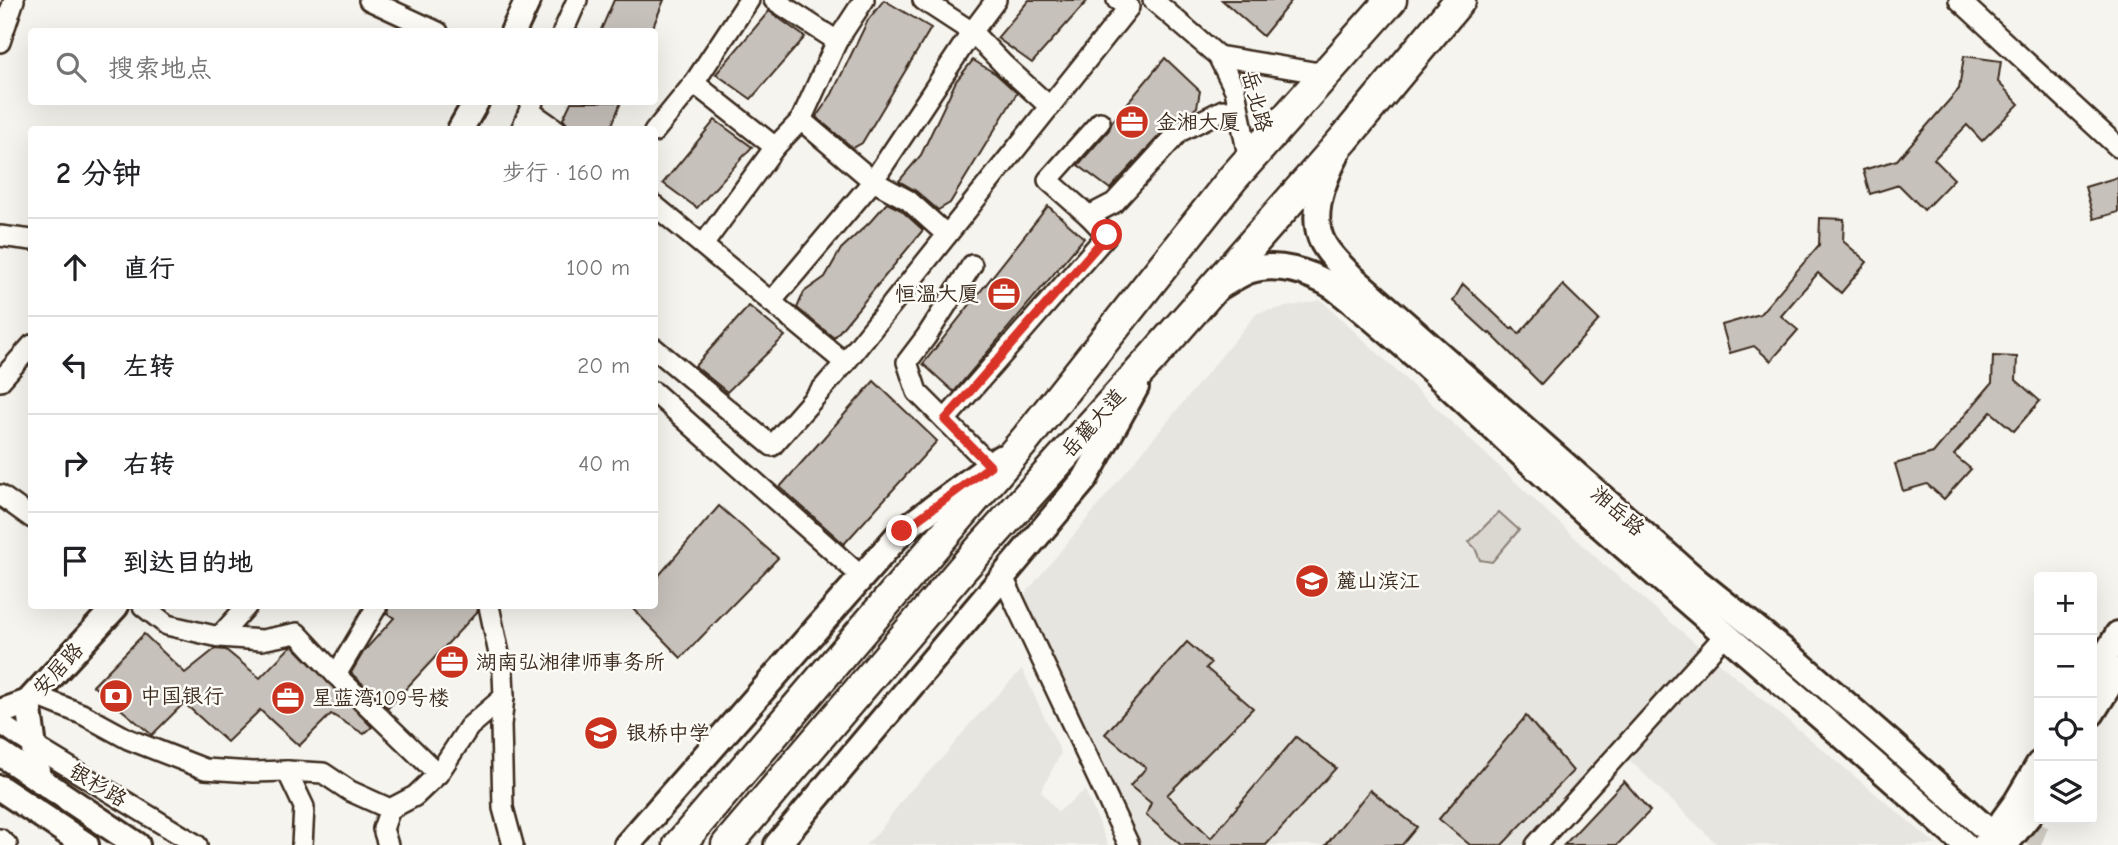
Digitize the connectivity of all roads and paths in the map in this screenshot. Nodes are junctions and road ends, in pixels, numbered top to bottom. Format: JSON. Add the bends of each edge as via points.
{"nodes":[{"id":1,"x":14,"y":0,"type":"edge"},
{"id":2,"x":369,"y":0,"type":"edge"},
{"id":3,"x":528,"y":0,"type":"edge"},
{"id":4,"x":577,"y":0,"type":"edge"},
{"id":5,"x":749,"y":0,"type":"edge"},
{"id":6,"x":774,"y":0,"type":"edge"},
{"id":7,"x":864,"y":0,"type":"edge"},
{"id":8,"x":923,"y":0,"type":"edge"},
{"id":9,"x":996,"y":0,"type":"edge"},
{"id":10,"x":1117,"y":0,"type":"edge"},
{"id":11,"x":1153,"y":0,"type":"edge"},
{"id":12,"x":1391,"y":0,"type":"edge"},
{"id":13,"x":1460,"y":0,"type":"edge"},
{"id":14,"x":1959,"y":0,"type":"edge"},
{"id":15,"x":429,"y":28,"type":"edge"},
{"id":16,"x":515,"y":28,"type":"edge"},
{"id":17,"x":566,"y":28,"type":"edge"},
{"id":18,"x":972,"y":32,"type":"junction"},
{"id":19,"x":836,"y":41,"type":"junction"},
{"id":20,"x":0,"y":42,"type":"edge"},
{"id":21,"x":1219,"y":56,"type":"junction"},
{"id":22,"x":1325,"y":74,"type":"junction"},
{"id":23,"x":694,"y":83,"type":"junction"},
{"id":24,"x":474,"y":105,"type":"edge"},
{"id":25,"x":1050,"y":107,"type":"junction"},
{"id":26,"x":533,"y":108,"type":"edge"},
{"id":27,"x":1223,"y":110,"type":"dead end"},
{"id":28,"x":801,"y":120,"type":"junction"},
{"id":29,"x":1100,"y":122,"type":"dead end"},
{"id":30,"x":462,"y":126,"type":"edge"},
{"id":31,"x":523,"y":126,"type":"edge"},
{"id":32,"x":553,"y":126,"type":"edge"},
{"id":33,"x":658,"y":127,"type":"edge"},
{"id":34,"x":1345,"y":138,"type":"junction"},
{"id":35,"x":775,"y":147,"type":"junction"},
{"id":36,"x":2118,"y":147,"type":"edge"},
{"id":37,"x":1249,"y":161,"type":"junction"},
{"id":38,"x":873,"y":181,"type":"junction"},
{"id":39,"x":658,"y":208,"type":"edge"},
{"id":40,"x":1089,"y":216,"type":"junction"},
{"id":41,"x":947,"y":235,"type":"junction"},
{"id":42,"x":0,"y":236,"type":"edge"},
{"id":43,"x":28,"y":240,"type":"edge"},
{"id":44,"x":703,"y":245,"type":"junction"},
{"id":45,"x":972,"y":265,"type":"dead end"},
{"id":46,"x":1209,"y":293,"type":"junction"},
{"id":47,"x":771,"y":302,"type":"junction"},
{"id":48,"x":28,"y":350,"type":"edge"},
{"id":49,"x":658,"y":351,"type":"edge"},
{"id":50,"x":1152,"y":358,"type":"junction"},
{"id":51,"x":845,"y":363,"type":"junction"},
{"id":52,"x":0,"y":381,"type":"edge"},
{"id":53,"x":658,"y":396,"type":"edge"},
{"id":54,"x":945,"y":420,"type":"junction"},
{"id":55,"x":1026,"y":439,"type":"junction"},
{"id":56,"x":990,"y":466,"type":"junction"},
{"id":57,"x":0,"y":495,"type":"edge"},
{"id":58,"x":28,"y":515,"type":"edge"},
{"id":59,"x":862,"y":577,"type":"junction"},
{"id":60,"x":1003,"y":577,"type":"junction"},
{"id":61,"x":113,"y":609,"type":"edge"},
{"id":62,"x":147,"y":609,"type":"edge"},
{"id":63,"x":244,"y":609,"type":"edge"},
{"id":64,"x":375,"y":609,"type":"edge"},
{"id":65,"x":490,"y":609,"type":"edge"},
{"id":66,"x":2118,"y":634,"type":"edge"},
{"id":67,"x":1725,"y":635,"type":"junction"},
{"id":68,"x":219,"y":637,"type":"junction"},
{"id":69,"x":2097,"y":670,"type":"edge"},
{"id":70,"x":2118,"y":670,"type":"edge"},
{"id":71,"x":336,"y":675,"type":"junction"},
{"id":72,"x":2118,"y":686,"type":"edge"},
{"id":73,"x":504,"y":697,"type":"junction"},
{"id":74,"x":31,"y":698,"type":"junction"},
{"id":75,"x":0,"y":712,"type":"edge"},
{"id":76,"x":2097,"y":712,"type":"edge"},
{"id":77,"x":2097,"y":713,"type":"edge"},
{"id":78,"x":0,"y":723,"type":"edge"},
{"id":79,"x":33,"y":745,"type":"junction"},
{"id":80,"x":0,"y":754,"type":"edge"},
{"id":81,"x":287,"y":771,"type":"junction"},
{"id":82,"x":2034,"y":773,"type":"edge"},
{"id":83,"x":438,"y":774,"type":"junction"},
{"id":84,"x":38,"y":779,"type":"junction"},
{"id":85,"x":0,"y":788,"type":"edge"},
{"id":86,"x":2034,"y":807,"type":"edge"},
{"id":87,"x":390,"y":809,"type":"junction"},
{"id":88,"x":0,"y":839,"type":"edge"},
{"id":89,"x":1997,"y":843,"type":"edge"},
{"id":90,"x":7,"y":845,"type":"edge"},
{"id":91,"x":86,"y":845,"type":"edge"},
{"id":92,"x":137,"y":845,"type":"edge"},
{"id":93,"x":197,"y":845,"type":"edge"},
{"id":94,"x":302,"y":845,"type":"edge"},
{"id":95,"x":388,"y":845,"type":"edge"},
{"id":96,"x":513,"y":845,"type":"edge"},
{"id":97,"x":627,"y":845,"type":"edge"},
{"id":98,"x":679,"y":845,"type":"edge"},
{"id":99,"x":727,"y":845,"type":"edge"},
{"id":100,"x":776,"y":845,"type":"edge"},
{"id":101,"x":1129,"y":845,"type":"edge"},
{"id":102,"x":1536,"y":845,"type":"edge"},
{"id":103,"x":1965,"y":845,"type":"edge"}],
"edges":[{"from":1,"to":20,"type":"street"},
{"from":2,"to":15,"type":"street"},
{"from":3,"to":16,"type":"main road"},
{"from":4,"to":17,"type":"street"},
{"from":5,"to":23,"type":"street"},
{"from":6,"to":19,"type":"street"},
{"from":7,"to":19,"type":"street"},
{"from":8,"to":18,"type":"street"},
{"from":9,"to":18,"type":"street"},
{"from":10,"to":25,"type":"street","via":[[1129,7]]},
{"from":11,"to":21,"type":"street","name":"岳北路"},
{"from":12,"to":22,"type":"highway","name":"岳麓大道"},
{"from":13,"to":34,"type":"highway","name":"岳麓大道"},
{"from":14,"to":36,"type":"street"},
{"from":18,"to":25,"type":"street"},
{"from":18,"to":38,"type":"street"},
{"from":19,"to":28,"type":"street"},
{"from":21,"to":22,"type":"street"},
{"from":21,"to":37,"type":"street","name":"岳北路","via":[[1235,90]]},
{"from":22,"to":37,"type":"highway","name":"岳麓大道"},
{"from":23,"to":33,"type":"street"},
{"from":23,"to":35,"type":"street"},
{"from":24,"to":30,"type":"main road"},
{"from":25,"to":41,"type":"street"},
{"from":26,"to":31,"type":"street"},
{"from":26,"to":32,"type":"street"},
{"from":27,"to":40,"type":"street","via":[[1179,132],[1114,203]]},
{"from":28,"to":35,"type":"street"},
{"from":28,"to":38,"type":"street"},
{"from":29,"to":40,"type":"street","via":[[1048,180]]},
{"from":34,"to":46,"type":"highway","name":"岳麓大道"},
{"from":34,"to":89,"type":"main road","name":"湘岳路","via":[[1318,206],[1322,241],[1337,262]]},
{"from":35,"to":44,"type":"street"},
{"from":37,"to":55,"type":"highway","name":"岳麓大道"},
{"from":38,"to":41,"type":"street","via":[[908,200]]},
{"from":38,"to":47,"type":"street"},
{"from":39,"to":44,"type":"street"},
{"from":40,"to":54,"type":"street","via":[[1107,235]]},
{"from":41,"to":51,"type":"street"},
{"from":42,"to":43,"type":"street"},
{"from":44,"to":47,"type":"street"},
{"from":45,"to":54,"type":"street","via":[[907,362],[917,392]]},
{"from":46,"to":50,"type":"highway","name":"岳麓大道"},
{"from":46,"to":67,"type":"main road","name":"湘岳路","via":[[1249,271],[1269,267],[1304,273],[1334,287]]},
{"from":47,"to":51,"type":"street"},
{"from":48,"to":52,"type":"street"},
{"from":49,"to":51,"type":"street","via":[[772,446]]},
{"from":50,"to":60,"type":"main road","via":[[1085,479]]},
{"from":50,"to":99,"type":"highway","name":"岳麓大道","via":[[963,568]]},
{"from":53,"to":59,"type":"street"},
{"from":54,"to":56,"type":"street"},
{"from":55,"to":56,"type":"main road"},
{"from":55,"to":98,"type":"highway","name":"岳麓大道"},
{"from":56,"to":59,"type":"main road","via":[[902,531]]},
{"from":57,"to":58,"type":"street"},
{"from":59,"to":97,"type":"main road"},
{"from":60,"to":100,"type":"main road"},
{"from":60,"to":101,"type":"street"},
{"from":61,"to":74,"type":"main road","name":"安居路"},
{"from":62,"to":68,"type":"street","via":[[167,625]]},
{"from":63,"to":68,"type":"street"},
{"from":64,"to":71,"type":"street"},
{"from":65,"to":73,"type":"street"},
{"from":66,"to":69,"type":"main road"},
{"from":67,"to":102,"type":"street"},
{"from":67,"to":103,"type":"main road","name":"湘岳路"},
{"from":68,"to":71,"type":"street","via":[[262,640],[297,633]]},
{"from":70,"to":76,"type":"main road"},
{"from":71,"to":83,"type":"street"},
{"from":72,"to":77,"type":"main road"},
{"from":73,"to":83,"type":"street","via":[[468,727]]},
{"from":73,"to":96,"type":"street","via":[[503,808]]},
{"from":74,"to":75,"type":"main road"},
{"from":74,"to":79,"type":"main road"},
{"from":74,"to":81,"type":"street","via":[[82,714],[128,739],[205,769]]},
{"from":78,"to":79,"type":"street","name":"银杉路"},
{"from":79,"to":84,"type":"main road"},
{"from":79,"to":93,"type":"street","name":"银杉路"},
{"from":80,"to":84,"type":"main road","name":"银杉路"},
{"from":81,"to":87,"type":"street","via":[[323,773]]},
{"from":81,"to":94,"type":"street","via":[[304,807]]},
{"from":82,"to":89,"type":"main road"},
{"from":83,"to":87,"type":"street","via":[[415,796]]},
{"from":84,"to":92,"type":"main road","name":"银杉路"},
{"from":85,"to":91,"type":"main road"},
{"from":86,"to":89,"type":"main road"},
{"from":87,"to":95,"type":"street","via":[[383,829]]},
{"from":88,"to":90,"type":"street"}]}
